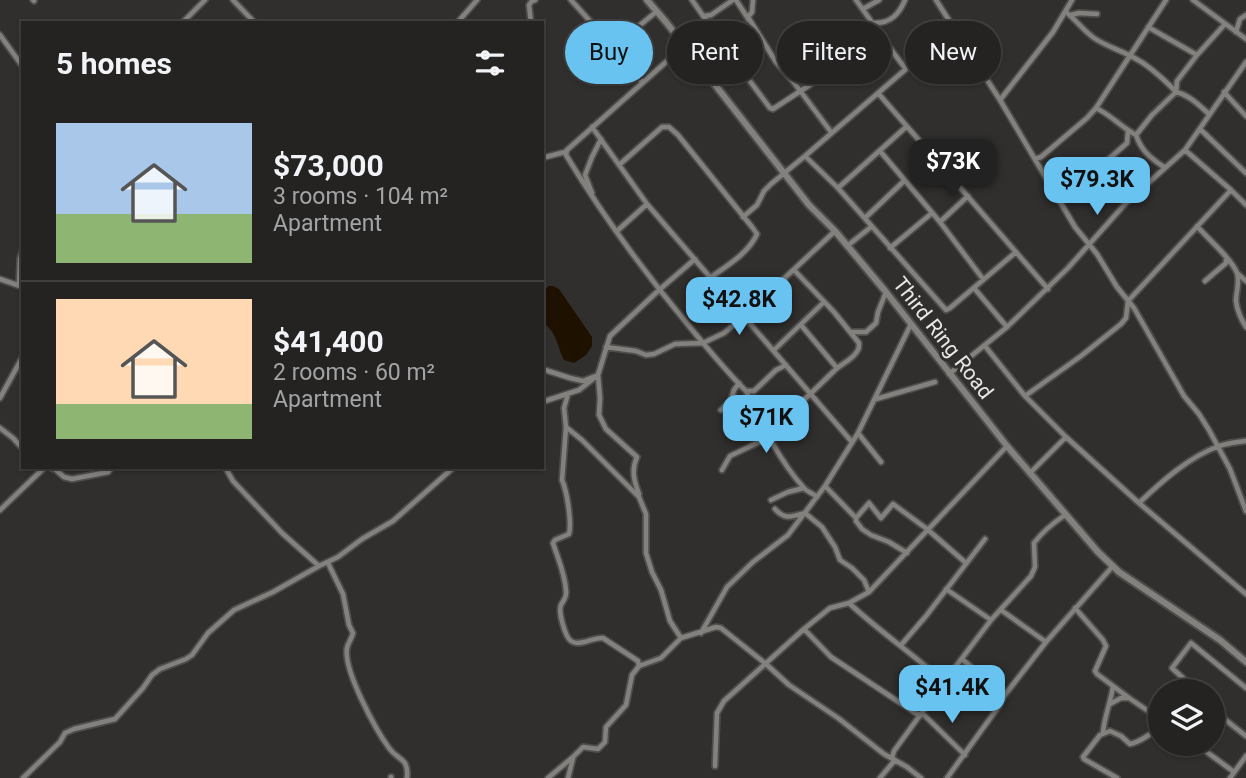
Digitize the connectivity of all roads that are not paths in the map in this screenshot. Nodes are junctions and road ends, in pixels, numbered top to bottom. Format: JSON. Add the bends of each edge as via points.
{"nodes":[{"id":1,"x":205,"y":0,"type":"edge"},
{"id":2,"x":233,"y":0,"type":"edge"},
{"id":3,"x":477,"y":0,"type":"edge"},
{"id":4,"x":535,"y":0,"type":"edge"},
{"id":5,"x":571,"y":0,"type":"edge"},
{"id":6,"x":647,"y":0,"type":"edge"},
{"id":7,"x":692,"y":0,"type":"edge"},
{"id":8,"x":734,"y":0,"type":"edge"},
{"id":9,"x":754,"y":0,"type":"edge"},
{"id":10,"x":856,"y":0,"type":"edge"},
{"id":11,"x":879,"y":0,"type":"edge"},
{"id":12,"x":905,"y":0,"type":"edge"},
{"id":13,"x":936,"y":0,"type":"edge"},
{"id":14,"x":1072,"y":0,"type":"edge"},
{"id":15,"x":1166,"y":0,"type":"edge"},
{"id":16,"x":1193,"y":0,"type":"edge"},
{"id":17,"x":863,"y":9,"type":"junction"},
{"id":18,"x":656,"y":12,"type":"junction"},
{"id":19,"x":1068,"y":13,"type":"junction"},
{"id":20,"x":1097,"y":14,"type":"dead end"},
{"id":21,"x":707,"y":15,"type":"junction"},
{"id":22,"x":1246,"y":15,"type":"edge"},
{"id":23,"x":184,"y":21,"type":"edge"},
{"id":24,"x":253,"y":21,"type":"edge"},
{"id":25,"x":459,"y":21,"type":"edge"},
{"id":26,"x":531,"y":21,"type":"edge"},
{"id":27,"x":591,"y":21,"type":"edge"},
{"id":28,"x":645,"y":21,"type":"edge"},
{"id":29,"x":750,"y":21,"type":"joint"},
{"id":30,"x":872,"y":21,"type":"edge"},
{"id":31,"x":885,"y":21,"type":"edge"},
{"id":32,"x":949,"y":21,"type":"edge"},
{"id":33,"x":667,"y":23,"type":"edge"},
{"id":34,"x":1225,"y":24,"type":"junction"},
{"id":35,"x":1148,"y":26,"type":"junction"},
{"id":36,"x":1236,"y":32,"type":"junction"},
{"id":37,"x":0,"y":35,"type":"edge"},
{"id":38,"x":1246,"y":39,"type":"edge"},
{"id":39,"x":763,"y":40,"type":"edge"},
{"id":40,"x":891,"y":49,"type":"edge"},
{"id":41,"x":1197,"y":55,"type":"junction"},
{"id":42,"x":1130,"y":56,"type":"junction"},
{"id":43,"x":667,"y":61,"type":"edge"},
{"id":44,"x":1246,"y":62,"type":"edge"},
{"id":45,"x":21,"y":64,"type":"edge"},
{"id":46,"x":905,"y":69,"type":"joint"},
{"id":47,"x":653,"y":73,"type":"edge"},
{"id":48,"x":640,"y":84,"type":"edge"},
{"id":49,"x":714,"y":84,"type":"edge"},
{"id":50,"x":813,"y":84,"type":"edge"},
{"id":51,"x":990,"y":84,"type":"edge"},
{"id":52,"x":801,"y":92,"type":"junction"},
{"id":53,"x":1176,"y":92,"type":"junction"},
{"id":54,"x":1224,"y":92,"type":"junction"},
{"id":55,"x":878,"y":93,"type":"junction"},
{"id":56,"x":1000,"y":100,"type":"junction"},
{"id":57,"x":1096,"y":108,"type":"junction"},
{"id":58,"x":1209,"y":114,"type":"junction"},
{"id":59,"x":1246,"y":116,"type":"edge"},
{"id":60,"x":592,"y":127,"type":"junction"},
{"id":61,"x":906,"y":127,"type":"junction"},
{"id":62,"x":1200,"y":129,"type":"junction"},
{"id":63,"x":1128,"y":131,"type":"junction"},
{"id":64,"x":831,"y":132,"type":"junction"},
{"id":65,"x":1136,"y":135,"type":"junction"},
{"id":66,"x":600,"y":139,"type":"junction"},
{"id":67,"x":1185,"y":150,"type":"junction"},
{"id":68,"x":880,"y":151,"type":"junction"},
{"id":69,"x":565,"y":152,"type":"junction"},
{"id":70,"x":805,"y":156,"type":"junction"},
{"id":71,"x":544,"y":157,"type":"edge"},
{"id":72,"x":1035,"y":159,"type":"junction"},
{"id":73,"x":619,"y":165,"type":"junction"},
{"id":74,"x":1164,"y":167,"type":"junction"},
{"id":75,"x":1246,"y":173,"type":"edge"},
{"id":76,"x":784,"y":174,"type":"junction"},
{"id":77,"x":904,"y":181,"type":"junction"},
{"id":78,"x":838,"y":188,"type":"junction"},
{"id":79,"x":1231,"y":190,"type":"junction"},
{"id":80,"x":968,"y":197,"type":"junction"},
{"id":81,"x":594,"y":202,"type":"junction"},
{"id":82,"x":1060,"y":202,"type":"junction"},
{"id":83,"x":1245,"y":203,"type":"edge"},
{"id":84,"x":648,"y":204,"type":"junction"},
{"id":85,"x":932,"y":213,"type":"junction"},
{"id":86,"x":743,"y":217,"type":"junction"},
{"id":87,"x":865,"y":218,"type":"junction"},
{"id":88,"x":940,"y":222,"type":"junction"},
{"id":89,"x":1197,"y":226,"type":"junction"},
{"id":90,"x":872,"y":227,"type":"junction"},
{"id":91,"x":617,"y":231,"type":"junction"},
{"id":92,"x":835,"y":231,"type":"junction"},
{"id":93,"x":1090,"y":245,"type":"junction"},
{"id":94,"x":848,"y":246,"type":"junction"},
{"id":95,"x":890,"y":248,"type":"junction"},
{"id":96,"x":1016,"y":252,"type":"junction"},
{"id":97,"x":21,"y":255,"type":"edge"},
{"id":98,"x":1226,"y":258,"type":"junction"},
{"id":99,"x":695,"y":259,"type":"junction"},
{"id":100,"x":794,"y":270,"type":"junction"},
{"id":101,"x":1237,"y":273,"type":"junction"},
{"id":102,"x":710,"y":278,"type":"junction"},
{"id":103,"x":0,"y":279,"type":"edge"},
{"id":104,"x":983,"y":279,"type":"junction"},
{"id":105,"x":1205,"y":281,"type":"dead end"},
{"id":106,"x":1246,"y":281,"type":"edge"},
{"id":107,"x":21,"y":286,"type":"edge"},
{"id":108,"x":974,"y":288,"type":"junction"},
{"id":109,"x":1048,"y":289,"type":"junction"},
{"id":110,"x":659,"y":290,"type":"junction"},
{"id":111,"x":886,"y":292,"type":"junction"},
{"id":112,"x":1128,"y":301,"type":"junction"},
{"id":113,"x":824,"y":302,"type":"junction"},
{"id":114,"x":744,"y":316,"type":"junction"},
{"id":115,"x":911,"y":324,"type":"junction"},
{"id":116,"x":801,"y":325,"type":"junction"},
{"id":117,"x":1007,"y":327,"type":"junction"},
{"id":118,"x":1246,"y":327,"type":"edge"},
{"id":119,"x":850,"y":332,"type":"junction"},
{"id":120,"x":703,"y":343,"type":"junction"},
{"id":121,"x":985,"y":346,"type":"junction"},
{"id":122,"x":606,"y":347,"type":"junction"},
{"id":123,"x":774,"y":350,"type":"junction"},
{"id":124,"x":21,"y":360,"type":"edge"},
{"id":125,"x":786,"y":365,"type":"junction"},
{"id":126,"x":837,"y":368,"type":"junction"},
{"id":127,"x":544,"y":370,"type":"edge"},
{"id":128,"x":949,"y":374,"type":"junction"},
{"id":129,"x":598,"y":375,"type":"junction"},
{"id":130,"x":739,"y":383,"type":"junction"},
{"id":131,"x":935,"y":383,"type":"dead end"},
{"id":132,"x":746,"y":391,"type":"junction"},
{"id":133,"x":568,"y":394,"type":"junction"},
{"id":134,"x":811,"y":394,"type":"junction"},
{"id":135,"x":1025,"y":396,"type":"junction"},
{"id":136,"x":0,"y":397,"type":"edge"},
{"id":137,"x":875,"y":399,"type":"junction"},
{"id":138,"x":544,"y":401,"type":"edge"},
{"id":139,"x":721,"y":410,"type":"dead end"},
{"id":140,"x":566,"y":427,"type":"junction"},
{"id":141,"x":0,"y":428,"type":"edge"},
{"id":142,"x":765,"y":430,"type":"junction"},
{"id":143,"x":858,"y":433,"type":"junction"},
{"id":144,"x":770,"y":437,"type":"junction"},
{"id":145,"x":1066,"y":437,"type":"junction"},
{"id":146,"x":1246,"y":441,"type":"edge"},
{"id":147,"x":852,"y":442,"type":"junction"},
{"id":148,"x":1007,"y":446,"type":"junction"},
{"id":149,"x":1218,"y":446,"type":"junction"},
{"id":150,"x":21,"y":447,"type":"edge"},
{"id":151,"x":881,"y":462,"type":"dead end"},
{"id":152,"x":53,"y":469,"type":"edge"},
{"id":153,"x":110,"y":469,"type":"edge"},
{"id":154,"x":226,"y":469,"type":"edge"},
{"id":155,"x":452,"y":469,"type":"edge"},
{"id":156,"x":38,"y":470,"type":"edge"},
{"id":157,"x":722,"y":470,"type":"dead end"},
{"id":158,"x":1030,"y":473,"type":"junction"},
{"id":159,"x":825,"y":486,"type":"junction"},
{"id":160,"x":804,"y":488,"type":"junction"},
{"id":161,"x":817,"y":496,"type":"junction"},
{"id":162,"x":639,"y":497,"type":"junction"},
{"id":163,"x":771,"y":500,"type":"dead end"},
{"id":164,"x":1139,"y":503,"type":"junction"},
{"id":165,"x":775,"y":509,"type":"dead end"},
{"id":166,"x":0,"y":510,"type":"edge"},
{"id":167,"x":1246,"y":511,"type":"edge"},
{"id":168,"x":805,"y":513,"type":"junction"},
{"id":169,"x":1065,"y":514,"type":"junction"},
{"id":170,"x":856,"y":518,"type":"junction"},
{"id":171,"x":927,"y":529,"type":"junction"},
{"id":172,"x":985,"y":539,"type":"dead end"},
{"id":173,"x":907,"y":553,"type":"junction"},
{"id":174,"x":328,"y":563,"type":"junction"},
{"id":175,"x":966,"y":563,"type":"junction"},
{"id":176,"x":319,"y":566,"type":"junction"},
{"id":177,"x":1112,"y":567,"type":"junction"},
{"id":178,"x":946,"y":589,"type":"junction"},
{"id":179,"x":869,"y":592,"type":"junction"},
{"id":180,"x":1246,"y":594,"type":"edge"},
{"id":181,"x":849,"y":603,"type":"junction"},
{"id":182,"x":1075,"y":608,"type":"junction"},
{"id":183,"x":1001,"y":610,"type":"junction"},
{"id":184,"x":992,"y":620,"type":"junction"},
{"id":185,"x":804,"y":629,"type":"junction"},
{"id":186,"x":701,"y":633,"type":"junction"},
{"id":187,"x":681,"y":638,"type":"junction"},
{"id":188,"x":1046,"y":642,"type":"junction"},
{"id":189,"x":901,"y":645,"type":"junction"},
{"id":190,"x":962,"y":659,"type":"junction"},
{"id":191,"x":1246,"y":662,"type":"edge"},
{"id":192,"x":766,"y":664,"type":"junction"},
{"id":193,"x":639,"y":666,"type":"junction"},
{"id":194,"x":1184,"y":679,"type":"edge"},
{"id":195,"x":944,"y":682,"type":"junction"},
{"id":196,"x":1113,"y":686,"type":"junction"},
{"id":197,"x":1246,"y":688,"type":"edge"},
{"id":198,"x":1004,"y":696,"type":"junction"},
{"id":199,"x":1129,"y":698,"type":"junction"},
{"id":200,"x":1109,"y":705,"type":"junction"},
{"id":201,"x":1148,"y":711,"type":"edge"},
{"id":202,"x":921,"y":714,"type":"junction"},
{"id":203,"x":1225,"y":719,"type":"edge"},
{"id":204,"x":1103,"y":733,"type":"junction"},
{"id":205,"x":1148,"y":735,"type":"edge"},
{"id":206,"x":1246,"y":736,"type":"edge"},
{"id":207,"x":965,"y":755,"type":"junction"},
{"id":208,"x":1212,"y":756,"type":"edge"},
{"id":209,"x":1246,"y":756,"type":"edge"},
{"id":210,"x":573,"y":757,"type":"junction"},
{"id":211,"x":893,"y":759,"type":"junction"},
{"id":212,"x":715,"y":766,"type":"dead end"},
{"id":213,"x":1234,"y":772,"type":"junction"},
{"id":214,"x":23,"y":778,"type":"edge"},
{"id":215,"x":407,"y":778,"type":"edge"},
{"id":216,"x":548,"y":778,"type":"edge"},
{"id":217,"x":568,"y":778,"type":"edge"},
{"id":218,"x":880,"y":778,"type":"edge"},
{"id":219,"x":921,"y":778,"type":"edge"},
{"id":220,"x":947,"y":778,"type":"edge"},
{"id":221,"x":1117,"y":778,"type":"edge"},
{"id":222,"x":1230,"y":778,"type":"edge"}],
"edges":[{"from":1,"to":23,"type":"street"},
{"from":2,"to":24,"type":"street"},
{"from":3,"to":25,"type":"street"},
{"from":4,"to":26,"type":"street","via":[[529,5]]},
{"from":5,"to":27,"type":"street"},
{"from":6,"to":18,"type":"street","name":"Third Ring Road"},
{"from":7,"to":21,"type":"street"},
{"from":8,"to":21,"type":"street"},
{"from":8,"to":29,"type":"street"},
{"from":9,"to":29,"type":"street"},
{"from":10,"to":17,"type":"street"},
{"from":11,"to":17,"type":"street"},
{"from":12,"to":31,"type":"street","via":[[897,15]]},
{"from":13,"to":32,"type":"street"},
{"from":14,"to":19,"type":"street"},
{"from":15,"to":35,"type":"street"},
{"from":16,"to":34,"type":"street"},
{"from":17,"to":30,"type":"street"},
{"from":18,"to":28,"type":"street"},
{"from":18,"to":33,"type":"street","name":"Third Ring Road"},
{"from":19,"to":20,"type":"street"},
{"from":19,"to":42,"type":"street","via":[[1094,39]]},
{"from":19,"to":56,"type":"street"},
{"from":21,"to":52,"type":"street","via":[[708,23],[770,108],[777,109]]},
{"from":22,"to":36,"type":"street"},
{"from":34,"to":36,"type":"street"},
{"from":34,"to":41,"type":"street"},
{"from":35,"to":41,"type":"street"},
{"from":35,"to":42,"type":"street"},
{"from":36,"to":38,"type":"street"},
{"from":37,"to":45,"type":"street"},
{"from":39,"to":52,"type":"street"},
{"from":40,"to":46,"type":"street"},
{"from":41,"to":53,"type":"street","via":[[1177,81]]},
{"from":42,"to":53,"type":"street"},
{"from":42,"to":57,"type":"street"},
{"from":43,"to":47,"type":"street"},
{"from":44,"to":54,"type":"street"},
{"from":46,"to":55,"type":"street"},
{"from":48,"to":60,"type":"street"},
{"from":49,"to":76,"type":"street","name":"Third Ring Road"},
{"from":50,"to":52,"type":"street"},
{"from":51,"to":56,"type":"street"},
{"from":52,"to":64,"type":"street"},
{"from":53,"to":58,"type":"street"},
{"from":53,"to":65,"type":"street"},
{"from":54,"to":58,"type":"street"},
{"from":54,"to":59,"type":"street"},
{"from":55,"to":61,"type":"street"},
{"from":55,"to":64,"type":"street"},
{"from":56,"to":72,"type":"street"},
{"from":57,"to":63,"type":"street"},
{"from":57,"to":72,"type":"street"},
{"from":58,"to":62,"type":"street"},
{"from":60,"to":66,"type":"street"},
{"from":60,"to":69,"type":"street"},
{"from":61,"to":68,"type":"street"},
{"from":61,"to":80,"type":"street"},
{"from":62,"to":67,"type":"street"},
{"from":62,"to":75,"type":"street"},
{"from":63,"to":65,"type":"street"},
{"from":63,"to":82,"type":"street","via":[[1127,143]]},
{"from":64,"to":70,"type":"street"},
{"from":65,"to":74,"type":"street","via":[[1146,154]]},
{"from":66,"to":73,"type":"street"},
{"from":66,"to":81,"type":"street","via":[[585,175]]},
{"from":67,"to":74,"type":"street"},
{"from":67,"to":79,"type":"street"},
{"from":68,"to":77,"type":"street"},
{"from":68,"to":78,"type":"street"},
{"from":69,"to":71,"type":"street"},
{"from":69,"to":81,"type":"street"},
{"from":70,"to":76,"type":"street"},
{"from":70,"to":78,"type":"street"},
{"from":72,"to":82,"type":"street"},
{"from":73,"to":84,"type":"street"},
{"from":73,"to":86,"type":"street","via":[[662,127],[669,127]]},
{"from":74,"to":93,"type":"street"},
{"from":76,"to":86,"type":"street"},
{"from":76,"to":92,"type":"street","name":"Third Ring Road"},
{"from":77,"to":85,"type":"street"},
{"from":77,"to":87,"type":"street"},
{"from":78,"to":87,"type":"street"},
{"from":79,"to":83,"type":"street"},
{"from":79,"to":89,"type":"street"},
{"from":80,"to":88,"type":"street"},
{"from":80,"to":96,"type":"street"},
{"from":81,"to":91,"type":"street"},
{"from":82,"to":93,"type":"street"},
{"from":84,"to":91,"type":"street"},
{"from":84,"to":99,"type":"street"},
{"from":85,"to":88,"type":"street"},
{"from":85,"to":95,"type":"street"},
{"from":86,"to":102,"type":"street","via":[[757,234],[755,239]]},
{"from":87,"to":90,"type":"street"},
{"from":88,"to":104,"type":"street"},
{"from":89,"to":98,"type":"street"},
{"from":89,"to":112,"type":"street"},
{"from":90,"to":94,"type":"street"},
{"from":90,"to":95,"type":"street"},
{"from":91,"to":110,"type":"street"},
{"from":92,"to":94,"type":"street","name":"Third Ring Road"},
{"from":92,"to":100,"type":"street"},
{"from":93,"to":109,"type":"street"},
{"from":93,"to":112,"type":"street"},
{"from":94,"to":111,"type":"street","name":"Third Ring Road"},
{"from":95,"to":108,"type":"street","via":[[946,310]]},
{"from":96,"to":104,"type":"street"},
{"from":96,"to":109,"type":"street"},
{"from":97,"to":107,"type":"street"},
{"from":98,"to":101,"type":"street"},
{"from":98,"to":105,"type":"street"},
{"from":99,"to":102,"type":"street"},
{"from":99,"to":110,"type":"street"},
{"from":100,"to":113,"type":"street"},
{"from":100,"to":114,"type":"street"},
{"from":101,"to":106,"type":"street"},
{"from":101,"to":118,"type":"street","via":[[1236,300]]},
{"from":102,"to":114,"type":"street"},
{"from":103,"to":107,"type":"street"},
{"from":104,"to":108,"type":"street"},
{"from":108,"to":117,"type":"street"},
{"from":109,"to":117,"type":"street"},
{"from":110,"to":120,"type":"street"},
{"from":110,"to":122,"type":"street","via":[[610,336]]},
{"from":111,"to":115,"type":"street","name":"Third Ring Road"},
{"from":111,"to":119,"type":"street","via":[[876,323],[866,332]]},
{"from":112,"to":135,"type":"street","via":[[1121,324]]},
{"from":112,"to":149,"type":"street"},
{"from":113,"to":116,"type":"street"},
{"from":113,"to":119,"type":"street"},
{"from":114,"to":120,"type":"street"},
{"from":114,"to":123,"type":"street"},
{"from":115,"to":128,"type":"street","name":"Third Ring Road"},
{"from":115,"to":137,"type":"street"},
{"from":116,"to":123,"type":"street"},
{"from":116,"to":126,"type":"street"},
{"from":117,"to":121,"type":"street"},
{"from":119,"to":126,"type":"street","via":[[859,343],[858,351]]},
{"from":120,"to":122,"type":"street","via":[[675,344],[646,355]]},
{"from":120,"to":130,"type":"street"},
{"from":121,"to":128,"type":"street"},
{"from":121,"to":135,"type":"street"},
{"from":122,"to":129,"type":"street"},
{"from":123,"to":125,"type":"street"},
{"from":124,"to":136,"type":"street"},
{"from":125,"to":132,"type":"street","via":[[754,391]]},
{"from":125,"to":134,"type":"street"},
{"from":126,"to":134,"type":"street"},
{"from":127,"to":129,"type":"street","via":[[583,381]]},
{"from":128,"to":148,"type":"street","name":"Third Ring Road"},
{"from":129,"to":133,"type":"street"},
{"from":129,"to":162,"type":"street","via":[[598,415],[606,429],[637,457],[633,478]]},
{"from":130,"to":132,"type":"street"},
{"from":130,"to":139,"type":"street"},
{"from":131,"to":137,"type":"street"},
{"from":132,"to":142,"type":"street"},
{"from":133,"to":138,"type":"street"},
{"from":133,"to":140,"type":"street"},
{"from":134,"to":142,"type":"street"},
{"from":134,"to":147,"type":"street"},
{"from":135,"to":145,"type":"street"},
{"from":137,"to":143,"type":"street"},
{"from":140,"to":162,"type":"street"},
{"from":140,"to":193,"type":"street","via":[[562,480],[571,530],[553,543],[567,593],[559,609],[563,624],[572,642],[603,638]]},
{"from":141,"to":150,"type":"street"},
{"from":142,"to":144,"type":"street"},
{"from":143,"to":147,"type":"street"},
{"from":143,"to":151,"type":"street"},
{"from":144,"to":157,"type":"street","via":[[737,451]]},
{"from":144,"to":160,"type":"street"},
{"from":145,"to":158,"type":"street"},
{"from":145,"to":164,"type":"street"},
{"from":146,"to":149,"type":"street"},
{"from":147,"to":159,"type":"street"},
{"from":148,"to":158,"type":"street","name":"Third Ring Road"},
{"from":148,"to":171,"type":"street"},
{"from":149,"to":164,"type":"street","via":[[1181,467]]},
{"from":149,"to":167,"type":"street"},
{"from":152,"to":153,"type":"street","via":[[72,478]]},
{"from":154,"to":176,"type":"street","via":[[282,533]]},
{"from":155,"to":174,"type":"street","via":[[393,521]]},
{"from":156,"to":166,"type":"street"},
{"from":158,"to":169,"type":"street","name":"Third Ring Road"},
{"from":159,"to":161,"type":"street"},
{"from":159,"to":170,"type":"street"},
{"from":160,"to":161,"type":"street"},
{"from":160,"to":163,"type":"street"},
{"from":161,"to":168,"type":"street"},
{"from":162,"to":187,"type":"street","via":[[646,514],[646,552],[670,621]]},
{"from":164,"to":180,"type":"street"},
{"from":165,"to":168,"type":"street","via":[[781,516]]},
{"from":168,"to":179,"type":"street","via":[[822,527],[839,560],[864,579]]},
{"from":168,"to":186,"type":"street","via":[[788,535],[727,587]]},
{"from":169,"to":177,"type":"street","name":"Third Ring Road"},
{"from":169,"to":183,"type":"street","via":[[1034,543],[1031,576]]},
{"from":170,"to":171,"type":"street","via":[[869,503],[881,518],[893,505]]},
{"from":170,"to":173,"type":"street","via":[[862,530]]},
{"from":171,"to":173,"type":"street"},
{"from":171,"to":175,"type":"street"},
{"from":172,"to":175,"type":"street"},
{"from":173,"to":179,"type":"street"},
{"from":174,"to":176,"type":"street"},
{"from":174,"to":215,"type":"street","via":[[343,594],[353,634],[347,646],[348,663],[368,713],[390,750],[403,760]]},
{"from":175,"to":178,"type":"street"},
{"from":176,"to":214,"type":"street","via":[[234,610],[192,655],[152,675],[115,719],[65,733]]},
{"from":177,"to":182,"type":"street"},
{"from":177,"to":191,"type":"street","name":"Third Ring Road"},
{"from":178,"to":184,"type":"street"},
{"from":178,"to":189,"type":"street"},
{"from":179,"to":181,"type":"street"},
{"from":181,"to":185,"type":"street","via":[[830,608]]},
{"from":181,"to":189,"type":"street"},
{"from":182,"to":188,"type":"street"},
{"from":182,"to":196,"type":"street","via":[[1106,646],[1094,671]]},
{"from":183,"to":184,"type":"street"},
{"from":183,"to":188,"type":"street"},
{"from":184,"to":190,"type":"street"},
{"from":185,"to":192,"type":"street"},
{"from":185,"to":202,"type":"street","via":[[831,657]]},
{"from":186,"to":187,"type":"street"},
{"from":186,"to":192,"type":"street","via":[[721,628]]},
{"from":187,"to":193,"type":"street","via":[[661,658]]},
{"from":188,"to":198,"type":"street"},
{"from":189,"to":195,"type":"street"},
{"from":190,"to":195,"type":"street"},
{"from":190,"to":198,"type":"street"},
{"from":192,"to":211,"type":"street"},
{"from":192,"to":212,"type":"street","via":[[724,701],[717,713]]},
{"from":193,"to":210,"type":"street","via":[[632,675],[626,705],[606,727],[605,742],[598,749],[583,747]]},
{"from":194,"to":197,"type":"street","via":[[1172,668],[1191,643]]},
{"from":195,"to":202,"type":"street"},
{"from":196,"to":199,"type":"street"},
{"from":196,"to":200,"type":"street"},
{"from":198,"to":207,"type":"street"},
{"from":199,"to":200,"type":"street"},
{"from":199,"to":201,"type":"street"},
{"from":200,"to":204,"type":"street"},
{"from":202,"to":207,"type":"street"},
{"from":202,"to":211,"type":"street"},
{"from":203,"to":206,"type":"street"},
{"from":204,"to":205,"type":"street","via":[[1115,733],[1130,744]]},
{"from":204,"to":221,"type":"street","via":[[1083,757]]},
{"from":207,"to":220,"type":"street"},
{"from":208,"to":213,"type":"street"},
{"from":209,"to":213,"type":"street"},
{"from":210,"to":216,"type":"street"},
{"from":210,"to":217,"type":"street"},
{"from":211,"to":218,"type":"street"},
{"from":211,"to":219,"type":"street"},
{"from":213,"to":222,"type":"street"}]}
